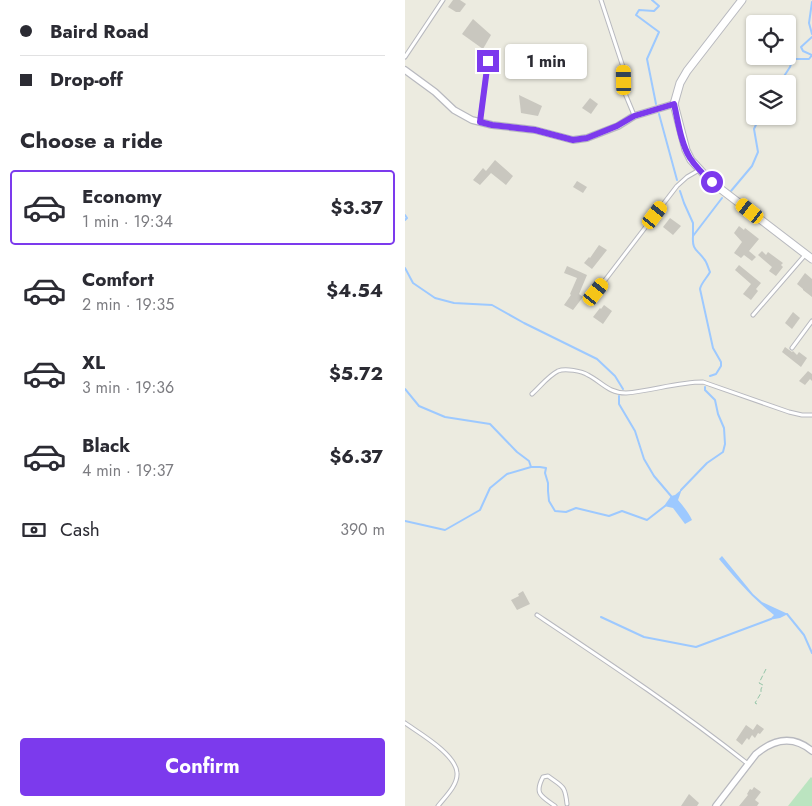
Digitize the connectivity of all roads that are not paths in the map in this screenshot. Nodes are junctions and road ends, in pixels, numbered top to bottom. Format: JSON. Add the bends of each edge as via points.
{"nodes":[{"id":1,"x":443,"y":0,"type":"edge"},
{"id":2,"x":601,"y":0,"type":"edge"},
{"id":3,"x":742,"y":0,"type":"edge"},
{"id":4,"x":405,"y":57,"type":"edge"},
{"id":5,"x":488,"y":61,"type":"dead end"},
{"id":6,"x":405,"y":70,"type":"edge"},
{"id":7,"x":674,"y":104,"type":"junction"},
{"id":8,"x":634,"y":116,"type":"junction"},
{"id":9,"x":480,"y":122,"type":"junction"},
{"id":10,"x":699,"y":170,"type":"junction"},
{"id":11,"x":805,"y":254,"type":"junction"},
{"id":12,"x":812,"y":259,"type":"edge"},
{"id":13,"x":596,"y":292,"type":"dead end"},
{"id":14,"x":753,"y":315,"type":"dead end"},
{"id":15,"x":812,"y":321,"type":"edge"},
{"id":16,"x":792,"y":348,"type":"dead end"},
{"id":17,"x":532,"y":394,"type":"dead end"},
{"id":18,"x":812,"y":415,"type":"edge"},
{"id":19,"x":537,"y":615,"type":"dead end"},
{"id":20,"x":405,"y":723,"type":"edge"},
{"id":21,"x":812,"y":751,"type":"edge"},
{"id":22,"x":748,"y":764,"type":"junction"},
{"id":23,"x":567,"y":805,"type":"edge"},
{"id":24,"x":438,"y":806,"type":"edge"},
{"id":25,"x":555,"y":806,"type":"edge"},
{"id":26,"x":716,"y":806,"type":"edge"}],
"edges":[{"from":1,"to":4,"type":"lane"},
{"from":2,"to":8,"type":"lane","via":[[623,70],[624,91]]},
{"from":3,"to":7,"type":"street","via":[[687,71]]},
{"from":5,"to":9,"type":"lane"},
{"from":6,"to":9,"type":"street","via":[[454,110]]},
{"from":7,"to":8,"type":"street"},
{"from":7,"to":10,"type":"street","via":[[686,150]]},
{"from":8,"to":9,"type":"street","via":[[587,138],[573,140],[535,130]]},
{"from":10,"to":11,"type":"street"},
{"from":10,"to":13,"type":"lane","via":[[677,186]]},
{"from":11,"to":12,"type":"street"},
{"from":11,"to":14,"type":"lane"},
{"from":15,"to":16,"type":"lane"},
{"from":17,"to":18,"type":"lane","via":[[565,369],[587,374],[608,389],[624,393],[703,382],[802,416]]},
{"from":19,"to":22,"type":"lane","via":[[706,731]]},
{"from":20,"to":24,"type":"lane","via":[[454,762],[458,773],[455,782]]},
{"from":21,"to":22,"type":"street","via":[[796,742],[774,742]]},
{"from":22,"to":26,"type":"street"},
{"from":23,"to":25,"type":"lane","via":[[564,787],[548,776],[543,777],[538,786],[539,792]]}]}
